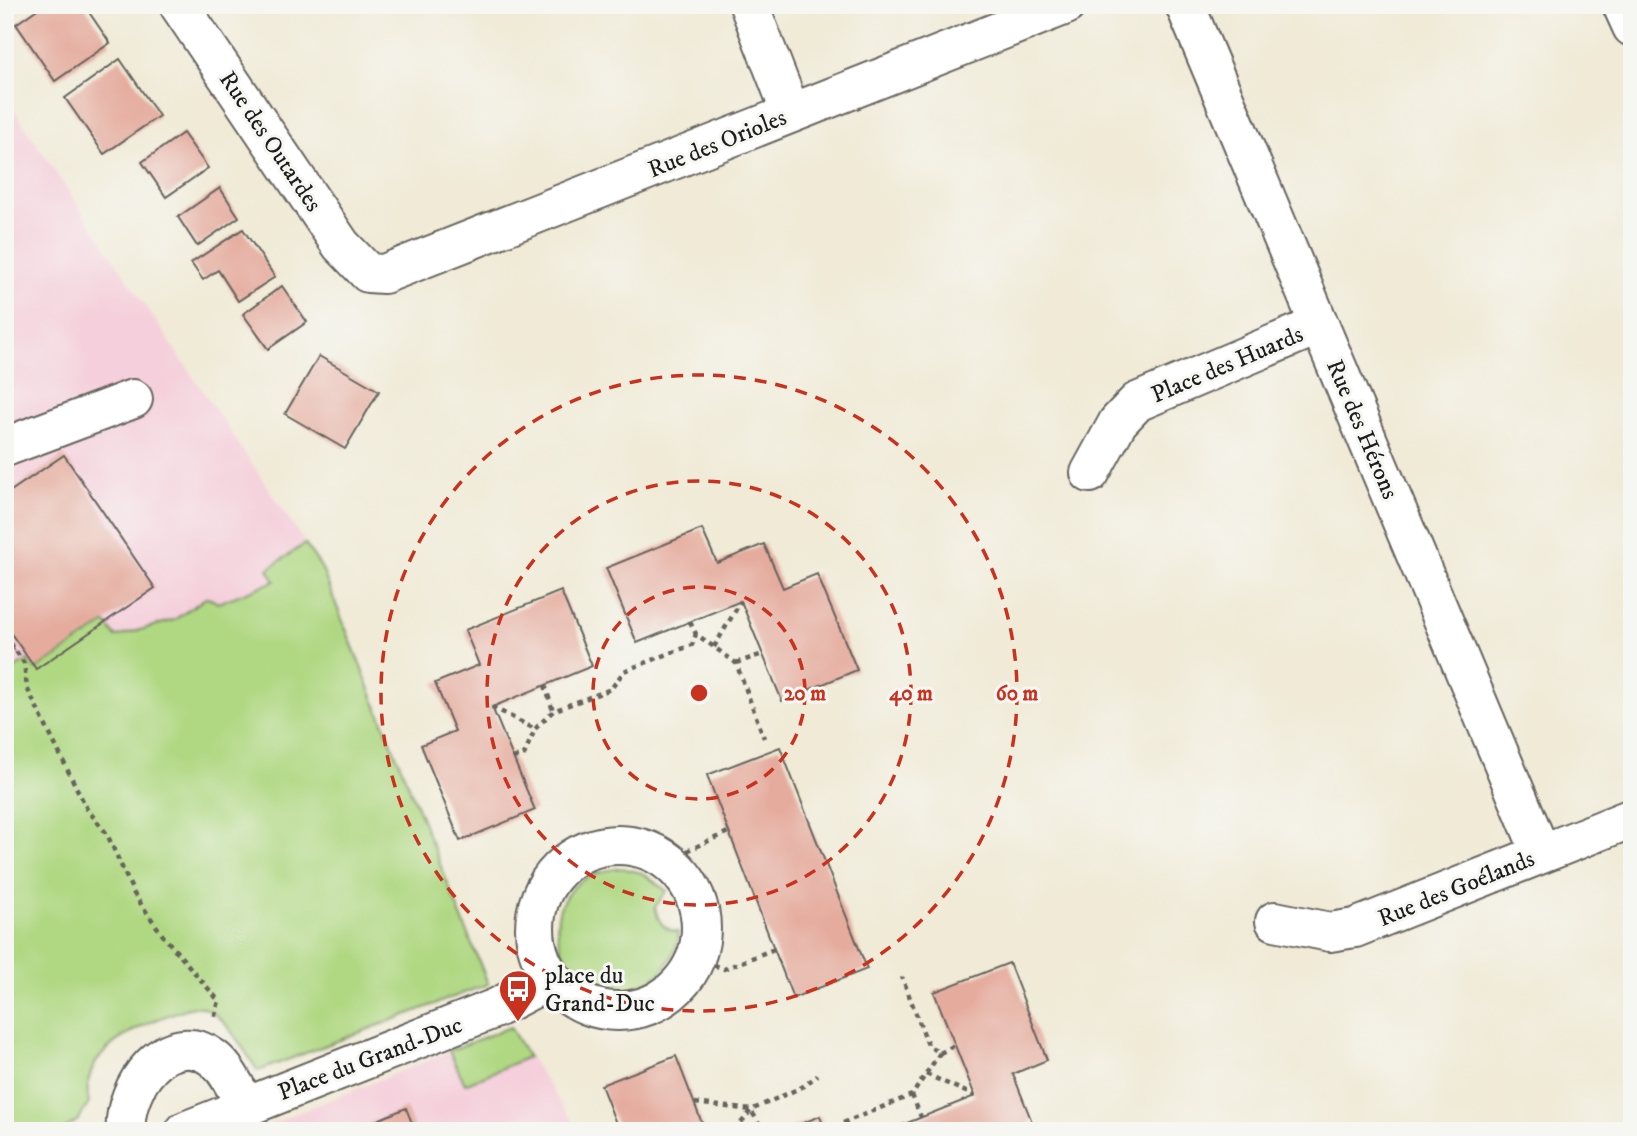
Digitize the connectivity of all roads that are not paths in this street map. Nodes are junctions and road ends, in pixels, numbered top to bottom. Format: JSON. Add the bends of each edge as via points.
{"nodes":[{"id":1,"x":179,"y":5,"type":"edge"},
{"id":2,"x":749,"y":5,"type":"edge"},
{"id":3,"x":1066,"y":5,"type":"edge"},
{"id":4,"x":1185,"y":5,"type":"edge"},
{"id":5,"x":1622,"y":5,"type":"edge"},
{"id":6,"x":1632,"y":27,"type":"edge"},
{"id":7,"x":791,"y":113,"type":"junction"},
{"id":8,"x":368,"y":273,"type":"joint"},
{"id":9,"x":1320,"y":325,"type":"junction"},
{"id":10,"x":133,"y":399,"type":"dead end"},
{"id":11,"x":5,"y":447,"type":"edge"},
{"id":12,"x":1090,"y":473,"type":"dead end"},
{"id":13,"x":1632,"y":818,"type":"edge"},
{"id":14,"x":1541,"y":853,"type":"junction"},
{"id":15,"x":1275,"y":921,"type":"dead end"},
{"id":16,"x":550,"y":976,"type":"junction"},
{"id":17,"x":246,"y":1107,"type":"junction"},
{"id":18,"x":126,"y":1131,"type":"edge"},
{"id":19,"x":186,"y":1131,"type":"edge"}],
"edges":[{"from":1,"to":8,"type":"street","name":"Rue des Outardes","via":[[341,245]]},
{"from":2,"to":7,"type":"street"},
{"from":3,"to":7,"type":"street","name":"Rue des Orioles"},
{"from":4,"to":9,"type":"street","name":"Rue des Hérons"},
{"from":5,"to":6,"type":"street"},
{"from":7,"to":8,"type":"street","name":"Rue des Orioles","via":[[401,269]]},
{"from":9,"to":12,"type":"street","name":"Place des Huards","via":[[1137,402],[1118,422]]},
{"from":9,"to":14,"type":"street","name":"Rue des Hérons"},
{"from":10,"to":11,"type":"street"},
{"from":13,"to":14,"type":"street","name":"Rue des Goélands"},
{"from":14,"to":15,"type":"street","name":"Rue des Goélands","via":[[1355,928],[1330,932]]},
{"from":16,"to":16,"type":"street","via":[[569,995],[609,1011],[639,1008],[666,996],[695,958],[700,916],[692,889],[674,867],[652,852],[624,845],[594,848],[567,862],[547,885],[536,911],[536,939]]},
{"from":16,"to":17,"type":"street","name":"Place du Grand-Duc","via":[[496,1008]]},
{"from":17,"to":18,"type":"street","via":[[225,1071],[203,1052],[176,1049],[152,1064],[130,1103]]},
{"from":17,"to":19,"type":"street","name":"Place du Grand-Duc"}]}
